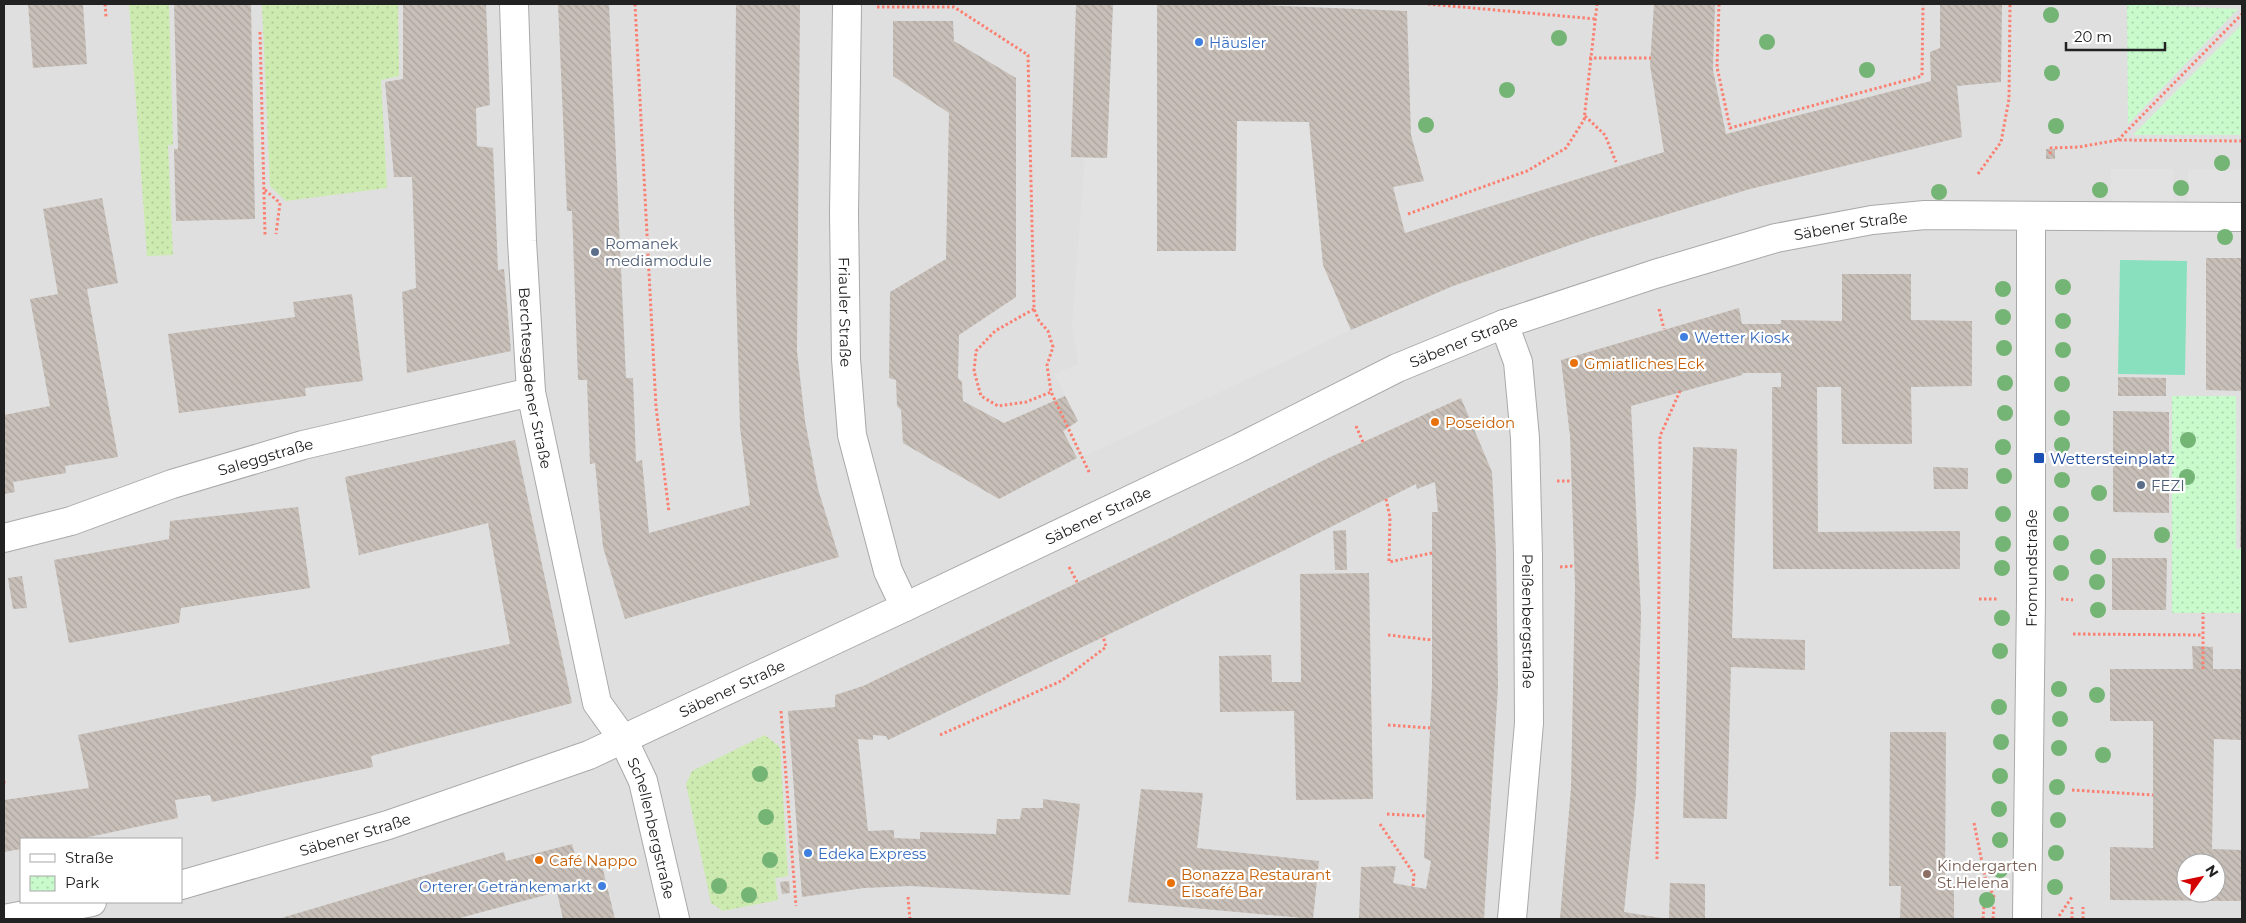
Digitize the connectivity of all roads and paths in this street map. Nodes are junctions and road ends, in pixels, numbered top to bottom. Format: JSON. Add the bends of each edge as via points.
{"nodes":[{"id":1,"x":106,"y":4,"type":"edge"},
{"id":2,"x":514,"y":4,"type":"edge"},
{"id":3,"x":635,"y":4,"type":"edge"},
{"id":4,"x":1428,"y":4,"type":"edge"},
{"id":5,"x":1597,"y":4,"type":"edge"},
{"id":6,"x":1718,"y":4,"type":"edge"},
{"id":7,"x":1923,"y":4,"type":"edge"},
{"id":8,"x":2010,"y":4,"type":"edge"},
{"id":9,"x":847,"y":7,"type":"joint"},
{"id":10,"x":2242,"y":14,"type":"edge"},
{"id":11,"x":106,"y":17,"type":"dead end"},
{"id":12,"x":1596,"y":19,"type":"junction"},
{"id":13,"x":260,"y":32,"type":"dead end"},
{"id":14,"x":1589,"y":58,"type":"junction"},
{"id":15,"x":1651,"y":58,"type":"dead end"},
{"id":16,"x":1584,"y":116,"type":"junction"},
{"id":17,"x":2118,"y":140,"type":"junction"},
{"id":18,"x":2242,"y":142,"type":"edge"},
{"id":19,"x":2050,"y":154,"type":"dead end"},
{"id":20,"x":1616,"y":162,"type":"dead end"},
{"id":21,"x":1978,"y":174,"type":"dead end"},
{"id":22,"x":264,"y":189,"type":"junction"},
{"id":23,"x":1408,"y":214,"type":"dead end"},
{"id":24,"x":2031,"y":216,"type":"junction"},
{"id":25,"x":2242,"y":216,"type":"edge"},
{"id":26,"x":276,"y":234,"type":"dead end"},
{"id":27,"x":265,"y":235,"type":"dead end"},
{"id":28,"x":1034,"y":309,"type":"junction"},
{"id":29,"x":1660,"y":310,"type":"dead end"},
{"id":30,"x":1504,"y":324,"type":"junction"},
{"id":31,"x":1664,"y":330,"type":"dead end"},
{"id":32,"x":1680,"y":391,"type":"dead end"},
{"id":33,"x":531,"y":392,"type":"junction"},
{"id":34,"x":1050,"y":392,"type":"junction"},
{"id":35,"x":1356,"y":426,"type":"dead end"},
{"id":36,"x":1363,"y":442,"type":"dead end"},
{"id":37,"x":1090,"y":474,"type":"dead end"},
{"id":38,"x":1386,"y":499,"type":"dead end"},
{"id":39,"x":669,"y":512,"type":"dead end"},
{"id":40,"x":4,"y":538,"type":"edge"},
{"id":41,"x":1432,"y":553,"type":"dead end"},
{"id":42,"x":1069,"y":567,"type":"dead end"},
{"id":43,"x":1077,"y":582,"type":"dead end"},
{"id":44,"x":905,"y":607,"type":"junction"},
{"id":45,"x":2203,"y":613,"type":"dead end"},
{"id":46,"x":2073,"y":634,"type":"dead end"},
{"id":47,"x":1388,"y":635,"type":"dead end"},
{"id":48,"x":2203,"y":635,"type":"junction"},
{"id":49,"x":1103,"y":636,"type":"dead end"},
{"id":50,"x":1432,"y":640,"type":"dead end"},
{"id":51,"x":2203,"y":669,"type":"dead end"},
{"id":52,"x":781,"y":711,"type":"dead end"},
{"id":53,"x":1388,"y":726,"type":"dead end"},
{"id":54,"x":1430,"y":728,"type":"dead end"},
{"id":55,"x":940,"y":735,"type":"dead end"},
{"id":56,"x":623,"y":738,"type":"junction"},
{"id":57,"x":4,"y":781,"type":"edge"},
{"id":58,"x":4,"y":785,"type":"edge"},
{"id":59,"x":2072,"y":790,"type":"dead end"},
{"id":60,"x":2153,"y":795,"type":"dead end"},
{"id":61,"x":1387,"y":814,"type":"dead end"},
{"id":62,"x":1426,"y":816,"type":"dead end"},
{"id":63,"x":1974,"y":823,"type":"dead end"},
{"id":64,"x":1380,"y":824,"type":"dead end"},
{"id":65,"x":1657,"y":859,"type":"dead end"},
{"id":66,"x":182,"y":885,"type":"edge"},
{"id":67,"x":1413,"y":886,"type":"dead end"},
{"id":68,"x":908,"y":897,"type":"dead end"},
{"id":69,"x":2072,"y":897,"type":"dead end"},
{"id":70,"x":87,"y":903,"type":"edge"},
{"id":71,"x":1984,"y":905,"type":"dead end"},
{"id":72,"x":1994,"y":905,"type":"dead end"},
{"id":73,"x":796,"y":906,"type":"dead end"},
{"id":74,"x":1999,"y":906,"type":"dead end"},
{"id":75,"x":2072,"y":907,"type":"dead end"},
{"id":76,"x":2083,"y":907,"type":"dead end"},
{"id":77,"x":4,"y":919,"type":"edge"},
{"id":78,"x":675,"y":919,"type":"edge"},
{"id":79,"x":910,"y":919,"type":"edge"},
{"id":80,"x":1512,"y":919,"type":"edge"},
{"id":81,"x":1984,"y":919,"type":"edge"},
{"id":82,"x":1993,"y":919,"type":"edge"},
{"id":83,"x":2027,"y":919,"type":"edge"},
{"id":84,"x":2059,"y":919,"type":"edge"},
{"id":85,"x":2072,"y":919,"type":"edge"},
{"id":86,"x":2083,"y":919,"type":"edge"}],
"edges":[{"from":1,"to":11,"type":"path"},
{"from":2,"to":33,"type":"street","name":"Berchtesgadener Straße"},
{"from":3,"to":39,"type":"path","via":[[656,408]]},
{"from":4,"to":12,"type":"path"},
{"from":5,"to":12,"type":"path"},
{"from":6,"to":7,"type":"path","via":[[1717,67],[1730,128],[1922,76]]},
{"from":8,"to":21,"type":"path","via":[[2009,99],[2001,142]]},
{"from":9,"to":28,"type":"path","via":[[954,7],[1028,55]]},
{"from":9,"to":44,"type":"street","name":"Friauler Straße","via":[[844,223],[846,359],[852,435],[888,571]]},
{"from":10,"to":17,"type":"path"},
{"from":12,"to":14,"type":"path"},
{"from":13,"to":22,"type":"path"},
{"from":14,"to":15,"type":"path"},
{"from":14,"to":16,"type":"path"},
{"from":16,"to":20,"type":"path","via":[[1605,135]]},
{"from":16,"to":23,"type":"path","via":[[1566,148],[1527,171]]},
{"from":17,"to":18,"type":"path"},
{"from":17,"to":19,"type":"path","via":[[2051,148]]},
{"from":22,"to":26,"type":"path","via":[[280,203]]},
{"from":22,"to":27,"type":"path"},
{"from":24,"to":25,"type":"street"},
{"from":24,"to":30,"type":"street","name":"Säbener Straße","via":[[1925,215],[1872,220],[1776,238]]},
{"from":24,"to":83,"type":"street","name":"Fromundstraße","via":[[2032,599]]},
{"from":28,"to":34,"type":"path","via":[[1048,331],[1053,347],[1048,365]]},
{"from":28,"to":34,"type":"path","via":[[995,331],[976,351],[974,371],[982,396],[998,406],[1026,402]]},
{"from":29,"to":31,"type":"path"},
{"from":30,"to":44,"type":"street","name":"Säbener Straße","via":[[1397,368],[1239,448]]},
{"from":30,"to":80,"type":"street","name":"Peißenbergstraße","via":[[1518,362],[1525,438],[1528,555],[1529,724]]},
{"from":32,"to":65,"type":"path","via":[[1660,436]]},
{"from":33,"to":40,"type":"street","name":"Saleggstraße","via":[[303,445],[172,484],[71,521]]},
{"from":33,"to":56,"type":"street","name":"Berchtesgadener Straße","via":[[597,703]]},
{"from":34,"to":37,"type":"path"},
{"from":35,"to":36,"type":"path"},
{"from":38,"to":41,"type":"path","via":[[1390,517],[1388,562]]},
{"from":42,"to":43,"type":"path"},
{"from":44,"to":56,"type":"street","name":"Säbener Straße"},
{"from":45,"to":48,"type":"path"},
{"from":46,"to":48,"type":"path"},
{"from":47,"to":50,"type":"path"},
{"from":48,"to":51,"type":"path"},
{"from":49,"to":55,"type":"path","via":[[1106,647],[1061,681]]},
{"from":52,"to":73,"type":"path"},
{"from":53,"to":54,"type":"path"},
{"from":56,"to":66,"type":"street","name":"Säbener Straße","via":[[588,755],[388,825]]},
{"from":56,"to":78,"type":"street","name":"Schellenbergstraße","via":[[643,781]]},
{"from":57,"to":58,"type":"path"},
{"from":59,"to":60,"type":"path"},
{"from":61,"to":62,"type":"path"},
{"from":63,"to":74,"type":"path","via":[[1984,877]]},
{"from":64,"to":67,"type":"path","via":[[1414,874]]},
{"from":68,"to":79,"type":"path"},
{"from":69,"to":84,"type":"path"},
{"from":70,"to":77,"type":"street"},
{"from":71,"to":81,"type":"path"},
{"from":72,"to":82,"type":"path"},
{"from":75,"to":85,"type":"path"},
{"from":76,"to":86,"type":"path"}]}
